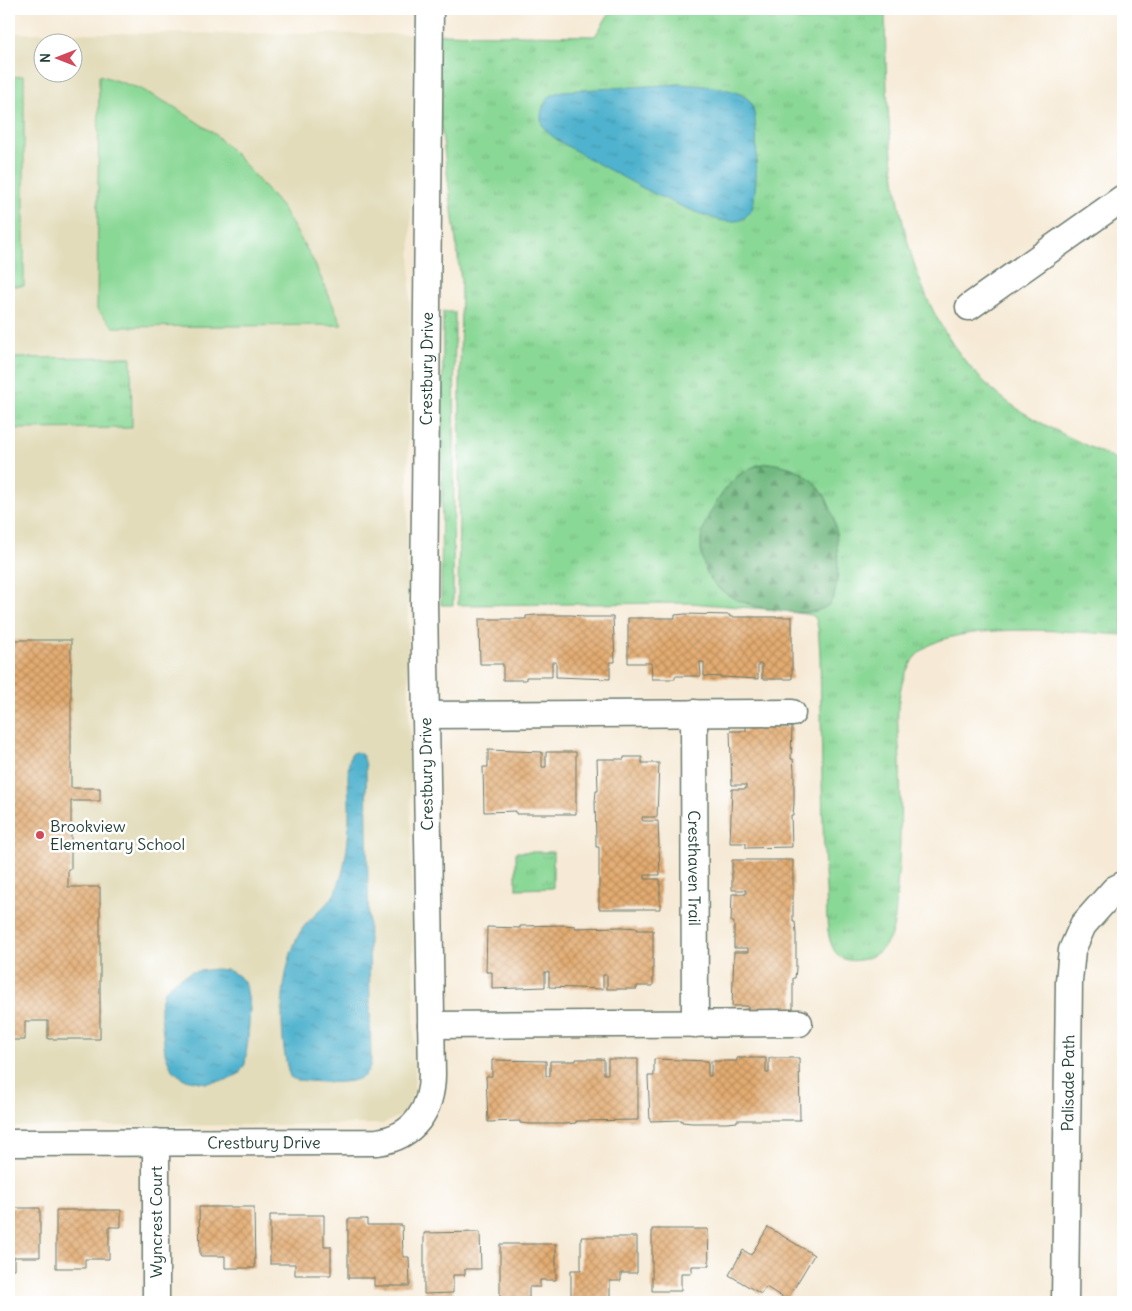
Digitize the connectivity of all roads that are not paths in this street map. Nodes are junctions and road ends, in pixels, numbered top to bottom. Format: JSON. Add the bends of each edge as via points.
{"nodes":[{"id":1,"x":430,"y":9,"type":"edge"},
{"id":2,"x":1123,"y":198,"type":"edge"},
{"id":3,"x":969,"y":306,"type":"dead end"},
{"id":4,"x":694,"y":713,"type":"junction"},
{"id":5,"x":792,"y":713,"type":"dead end"},
{"id":6,"x":425,"y":715,"type":"junction"},
{"id":7,"x":1123,"y":885,"type":"edge"},
{"id":8,"x":799,"y":1023,"type":"dead end"},
{"id":9,"x":695,"y":1024,"type":"junction"},
{"id":10,"x":431,"y":1025,"type":"junction"},
{"id":11,"x":156,"y":1142,"type":"junction"},
{"id":12,"x":9,"y":1143,"type":"edge"},
{"id":13,"x":156,"y":1302,"type":"edge"},
{"id":14,"x":1065,"y":1302,"type":"edge"}],
"edges":[{"from":1,"to":6,"type":"street","name":"Crestbury Drive"},
{"from":2,"to":3,"type":"street"},
{"from":4,"to":5,"type":"street"},
{"from":4,"to":6,"type":"street"},
{"from":4,"to":9,"type":"street","name":"Cresthaven Trail"},
{"from":6,"to":10,"type":"street","name":"Crestbury Drive"},
{"from":7,"to":14,"type":"street","name":"Palisade Path","via":[[1115,889],[1083,925],[1072,950],[1068,981]]},
{"from":8,"to":9,"type":"street"},
{"from":9,"to":10,"type":"street"},
{"from":10,"to":11,"type":"street","name":"Crestbury Drive","via":[[432,1080],[428,1103],[417,1122],[396,1137],[367,1142]]},
{"from":11,"to":12,"type":"street","name":"Crestbury Drive"},
{"from":11,"to":13,"type":"street","name":"Wyncrest Court"}]}
